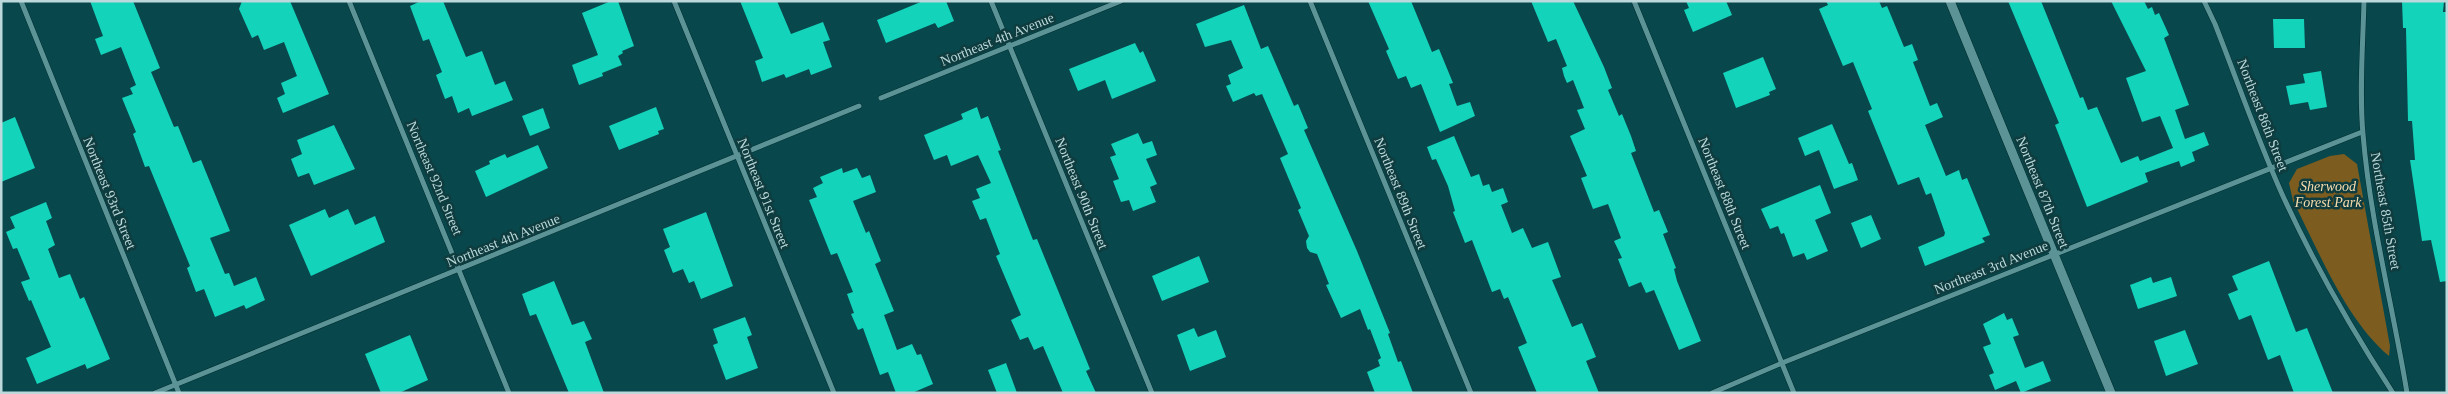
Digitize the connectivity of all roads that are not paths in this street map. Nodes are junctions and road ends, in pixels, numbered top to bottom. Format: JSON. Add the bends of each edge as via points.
{"nodes":[{"id":1,"x":21,"y":1,"type":"edge"},
{"id":2,"x":349,"y":1,"type":"edge"},
{"id":3,"x":674,"y":1,"type":"edge"},
{"id":4,"x":991,"y":1,"type":"edge"},
{"id":5,"x":1121,"y":1,"type":"edge"},
{"id":6,"x":1310,"y":1,"type":"edge"},
{"id":7,"x":1634,"y":1,"type":"edge"},
{"id":8,"x":1950,"y":1,"type":"edge"},
{"id":9,"x":2204,"y":1,"type":"edge"},
{"id":10,"x":2364,"y":1,"type":"edge"},
{"id":11,"x":1010,"y":46,"type":"junction"},
{"id":12,"x":881,"y":98,"type":"dead end"},
{"id":13,"x":859,"y":106,"type":"dead end"},
{"id":14,"x":2362,"y":132,"type":"junction"},
{"id":15,"x":737,"y":156,"type":"junction"},
{"id":16,"x":2271,"y":167,"type":"junction"},
{"id":17,"x":2054,"y":254,"type":"junction"},
{"id":18,"x":461,"y":270,"type":"junction"},
{"id":19,"x":1782,"y":362,"type":"junction"},
{"id":20,"x":175,"y":384,"type":"junction"},
{"id":21,"x":154,"y":393,"type":"edge"},
{"id":22,"x":179,"y":393,"type":"edge"},
{"id":23,"x":510,"y":393,"type":"edge"},
{"id":24,"x":834,"y":393,"type":"edge"},
{"id":25,"x":1152,"y":393,"type":"edge"},
{"id":26,"x":1471,"y":393,"type":"edge"},
{"id":27,"x":1712,"y":393,"type":"edge"},
{"id":28,"x":1794,"y":393,"type":"edge"},
{"id":29,"x":2111,"y":393,"type":"edge"},
{"id":30,"x":2393,"y":393,"type":"edge"},
{"id":31,"x":2407,"y":393,"type":"edge"}],
"edges":[{"from":1,"to":20,"type":"street","name":"Northeast 93rd Street"},
{"from":2,"to":18,"type":"street","name":"Northeast 92nd Street"},
{"from":3,"to":15,"type":"street","name":"Northeast 91st Street"},
{"from":4,"to":11,"type":"street","name":"Northeast 90th Street"},
{"from":5,"to":11,"type":"street","name":"Northeast 4th Avenue"},
{"from":6,"to":26,"type":"street","name":"Northeast 89th Street"},
{"from":7,"to":19,"type":"street","name":"Northeast 88th Street"},
{"from":8,"to":17,"type":"street","name":"Northeast 87th Street"},
{"from":9,"to":16,"type":"street","name":"Northeast 86th Street"},
{"from":10,"to":14,"type":"street","name":"Northeast 85th Street"},
{"from":11,"to":12,"type":"street","name":"Northeast 4th Avenue"},
{"from":11,"to":25,"type":"street","name":"Northeast 90th Street"},
{"from":13,"to":15,"type":"street","name":"Northeast 4th Avenue"},
{"from":14,"to":16,"type":"street","name":"Northeast 3rd Avenue"},
{"from":14,"to":31,"type":"street","name":"Northeast 85th Street","via":[[2370,204]]},
{"from":15,"to":18,"type":"street","name":"Northeast 4th Avenue"},
{"from":15,"to":24,"type":"street","name":"Northeast 91st Street"},
{"from":16,"to":17,"type":"street","name":"Northeast 3rd Avenue"},
{"from":16,"to":30,"type":"street","name":"Northeast 86th Street","via":[[2326,281]]},
{"from":17,"to":19,"type":"street","name":"Northeast 3rd Avenue"},
{"from":17,"to":29,"type":"street","name":"Northeast 87th Street"},
{"from":18,"to":20,"type":"street","name":"Northeast 4th Avenue"},
{"from":18,"to":23,"type":"street","name":"Northeast 92nd Street"},
{"from":19,"to":27,"type":"street","name":"Northeast 3rd Avenue"},
{"from":19,"to":28,"type":"street","name":"Northeast 88th Street"},
{"from":20,"to":21,"type":"street","name":"Northeast 4th Avenue"},
{"from":20,"to":22,"type":"street","name":"Northeast 93rd Street"}]}
